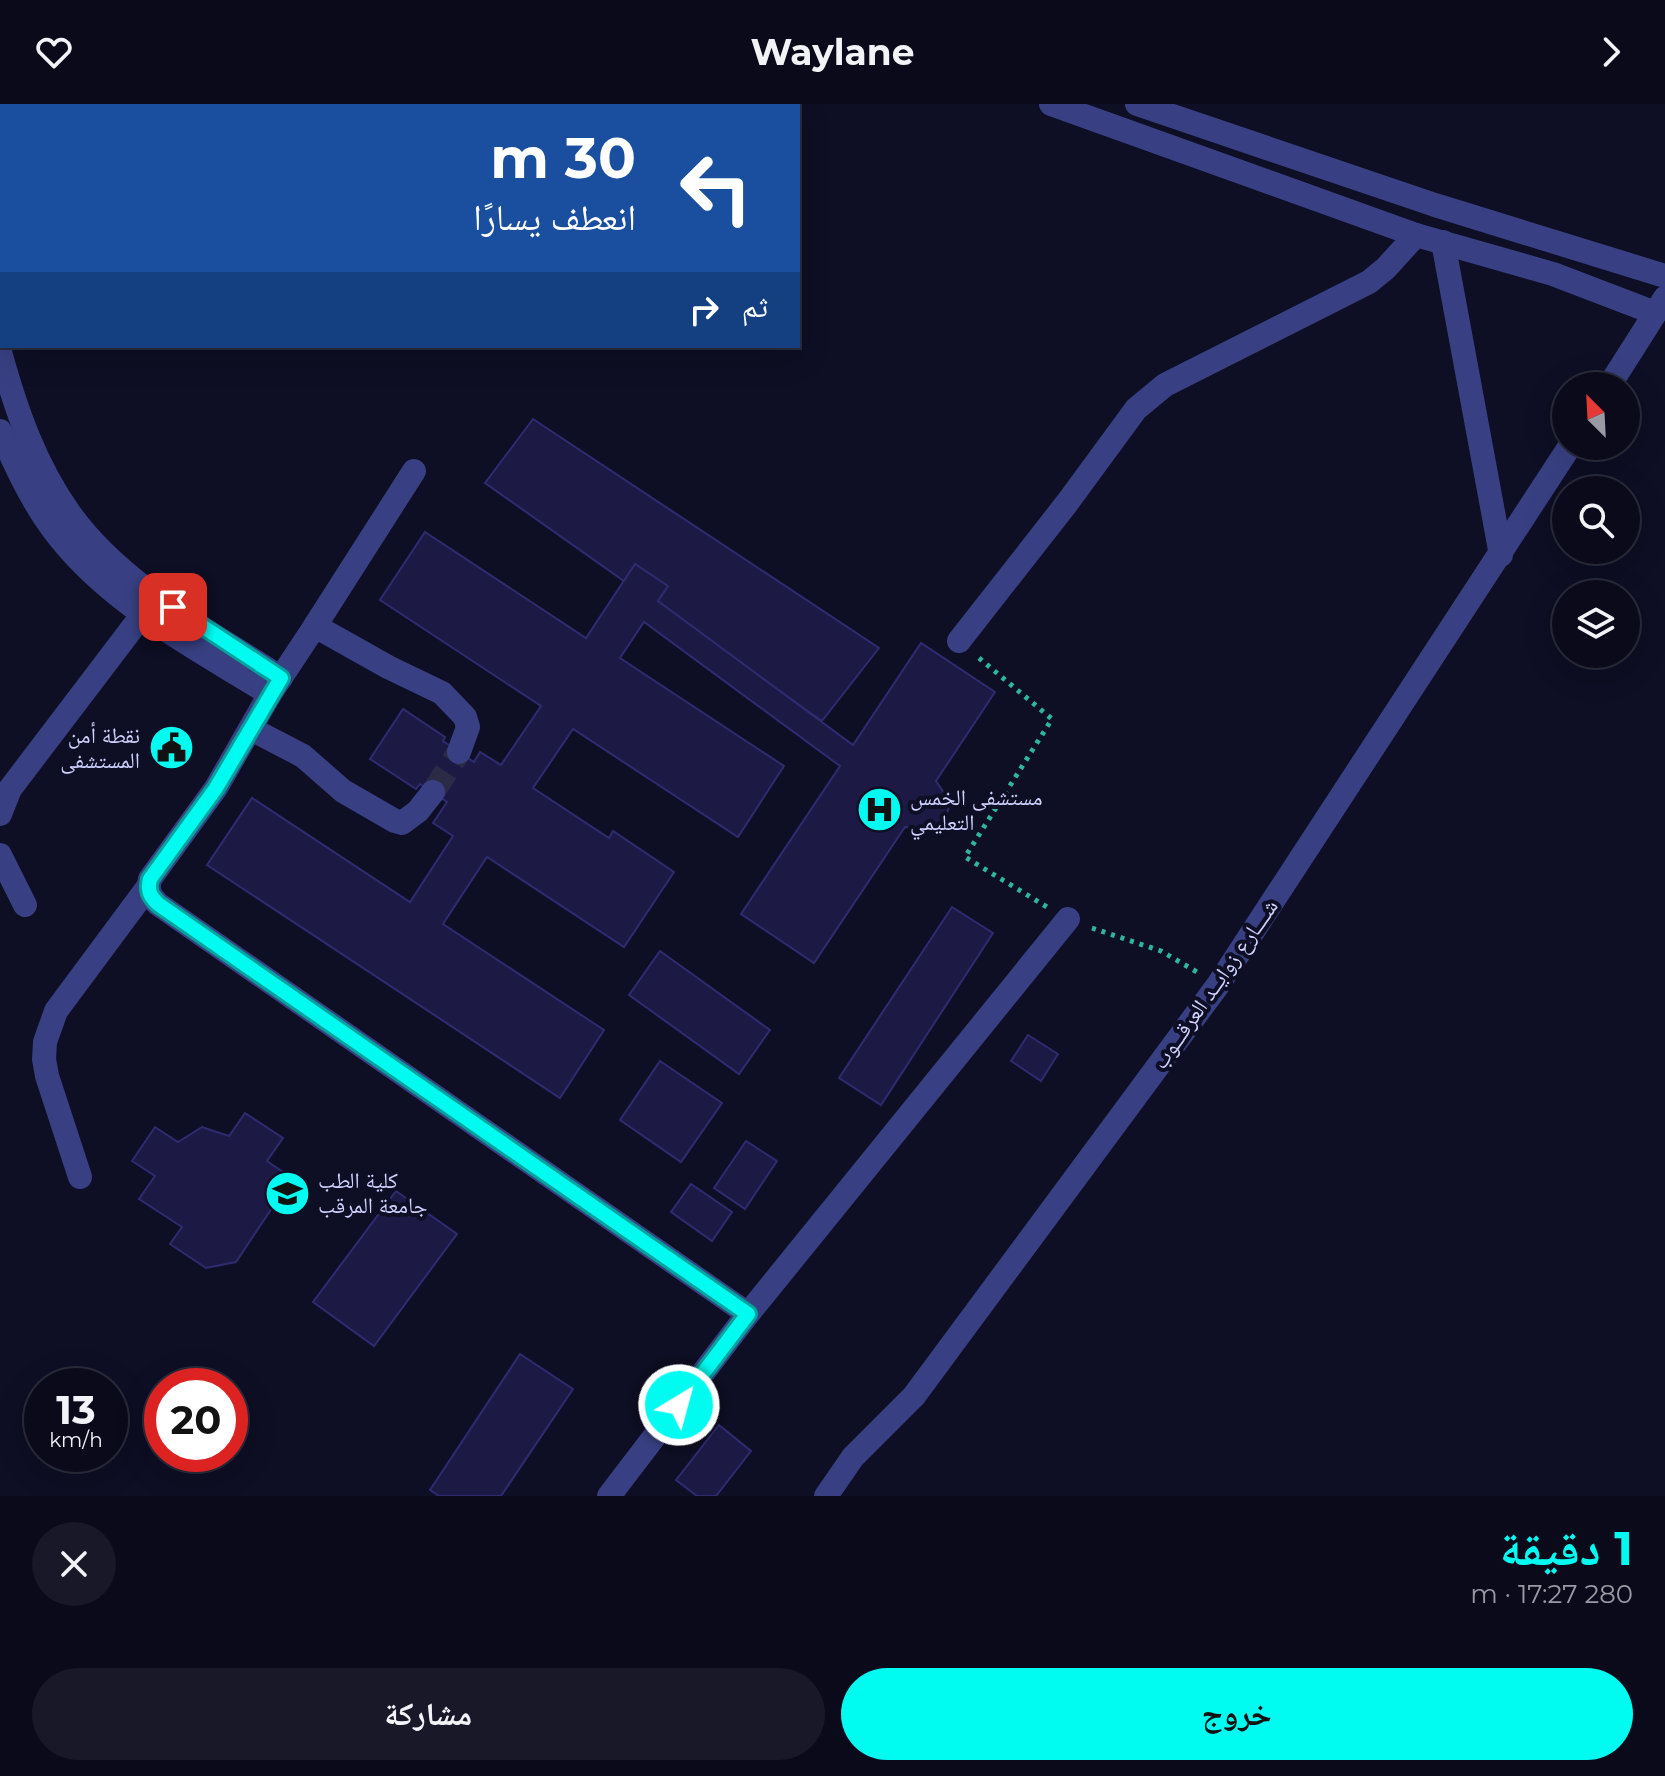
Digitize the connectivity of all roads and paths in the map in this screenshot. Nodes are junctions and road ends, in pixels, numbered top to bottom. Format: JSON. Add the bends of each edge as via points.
{"nodes":[{"id":1,"x":1051,"y":104,"type":"edge"},
{"id":2,"x":1137,"y":104,"type":"edge"},
{"id":3,"x":1416,"y":235,"type":"junction"},
{"id":4,"x":1443,"y":242,"type":"junction"},
{"id":5,"x":1665,"y":276,"type":"edge"},
{"id":6,"x":1660,"y":305,"type":"edge"},
{"id":7,"x":0,"y":352,"type":"edge"},
{"id":8,"x":1618,"y":372,"type":"edge"},
{"id":9,"x":0,"y":431,"type":"edge"},
{"id":10,"x":1561,"y":460,"type":"edge"},
{"id":11,"x":414,"y":471,"type":"dead end"},
{"id":12,"x":1501,"y":555,"type":"junction"},
{"id":13,"x":143,"y":614,"type":"junction"},
{"id":14,"x":315,"y":626,"type":"junction"},
{"id":15,"x":959,"y":641,"type":"joint"},
{"id":16,"x":275,"y":686,"type":"junction"},
{"id":17,"x":251,"y":729,"type":"junction"},
{"id":18,"x":459,"y":752,"type":"tunnel mouth"},
{"id":19,"x":433,"y":792,"type":"tunnel mouth"},
{"id":20,"x":0,"y":814,"type":"edge"},
{"id":21,"x":0,"y":855,"type":"edge"},
{"id":22,"x":148,"y":887,"type":"junction"},
{"id":23,"x":25,"y":905,"type":"dead end"},
{"id":24,"x":1068,"y":919,"type":"junction"},
{"id":25,"x":1218,"y":985,"type":"junction"},
{"id":26,"x":80,"y":1177,"type":"dead end"},
{"id":27,"x":748,"y":1314,"type":"junction"},
{"id":28,"x":609,"y":1496,"type":"edge"},
{"id":29,"x":826,"y":1496,"type":"edge"}],
"edges":[{"from":1,"to":3,"type":"street"},
{"from":2,"to":5,"type":"street"},
{"from":3,"to":4,"type":"street"},
{"from":3,"to":15,"type":"street","via":[[1369,282],[1165,385],[1136,409]]},
{"from":4,"to":6,"type":"street"},
{"from":4,"to":12,"type":"street"},
{"from":6,"to":8,"type":"street"},
{"from":7,"to":16,"type":"street","via":[[40,466],[70,515],[151,593]]},
{"from":9,"to":13,"type":"street","via":[[52,529]]},
{"from":10,"to":12,"type":"street","name":"شــــارع زوايــد العرقـــوب"},
{"from":11,"to":14,"type":"street"},
{"from":12,"to":25,"type":"street","name":"شــــارع زوايــد العرقـــوب"},
{"from":13,"to":16,"type":"street"},
{"from":13,"to":20,"type":"street","via":[[10,789]]},
{"from":14,"to":16,"type":"street"},
{"from":14,"to":18,"type":"street","via":[[442,693],[468,723]]},
{"from":15,"to":24,"type":"path","via":[[1052,719],[965,857]]},
{"from":16,"to":17,"type":"street"},
{"from":17,"to":19,"type":"street","via":[[303,756],[343,791],[395,821],[411,818]]},
{"from":17,"to":22,"type":"street"},
{"from":21,"to":23,"type":"street"},
{"from":22,"to":26,"type":"street","via":[[56,1011],[45,1042],[47,1076]]},
{"from":22,"to":27,"type":"street","via":[[158,904]]},
{"from":24,"to":25,"type":"path","via":[[1161,951]]},
{"from":24,"to":27,"type":"street"},
{"from":25,"to":29,"type":"street","name":"شــــارع زوايــد العرقـــوب","via":[[914,1396],[853,1457]]},
{"from":27,"to":28,"type":"street"}]}
